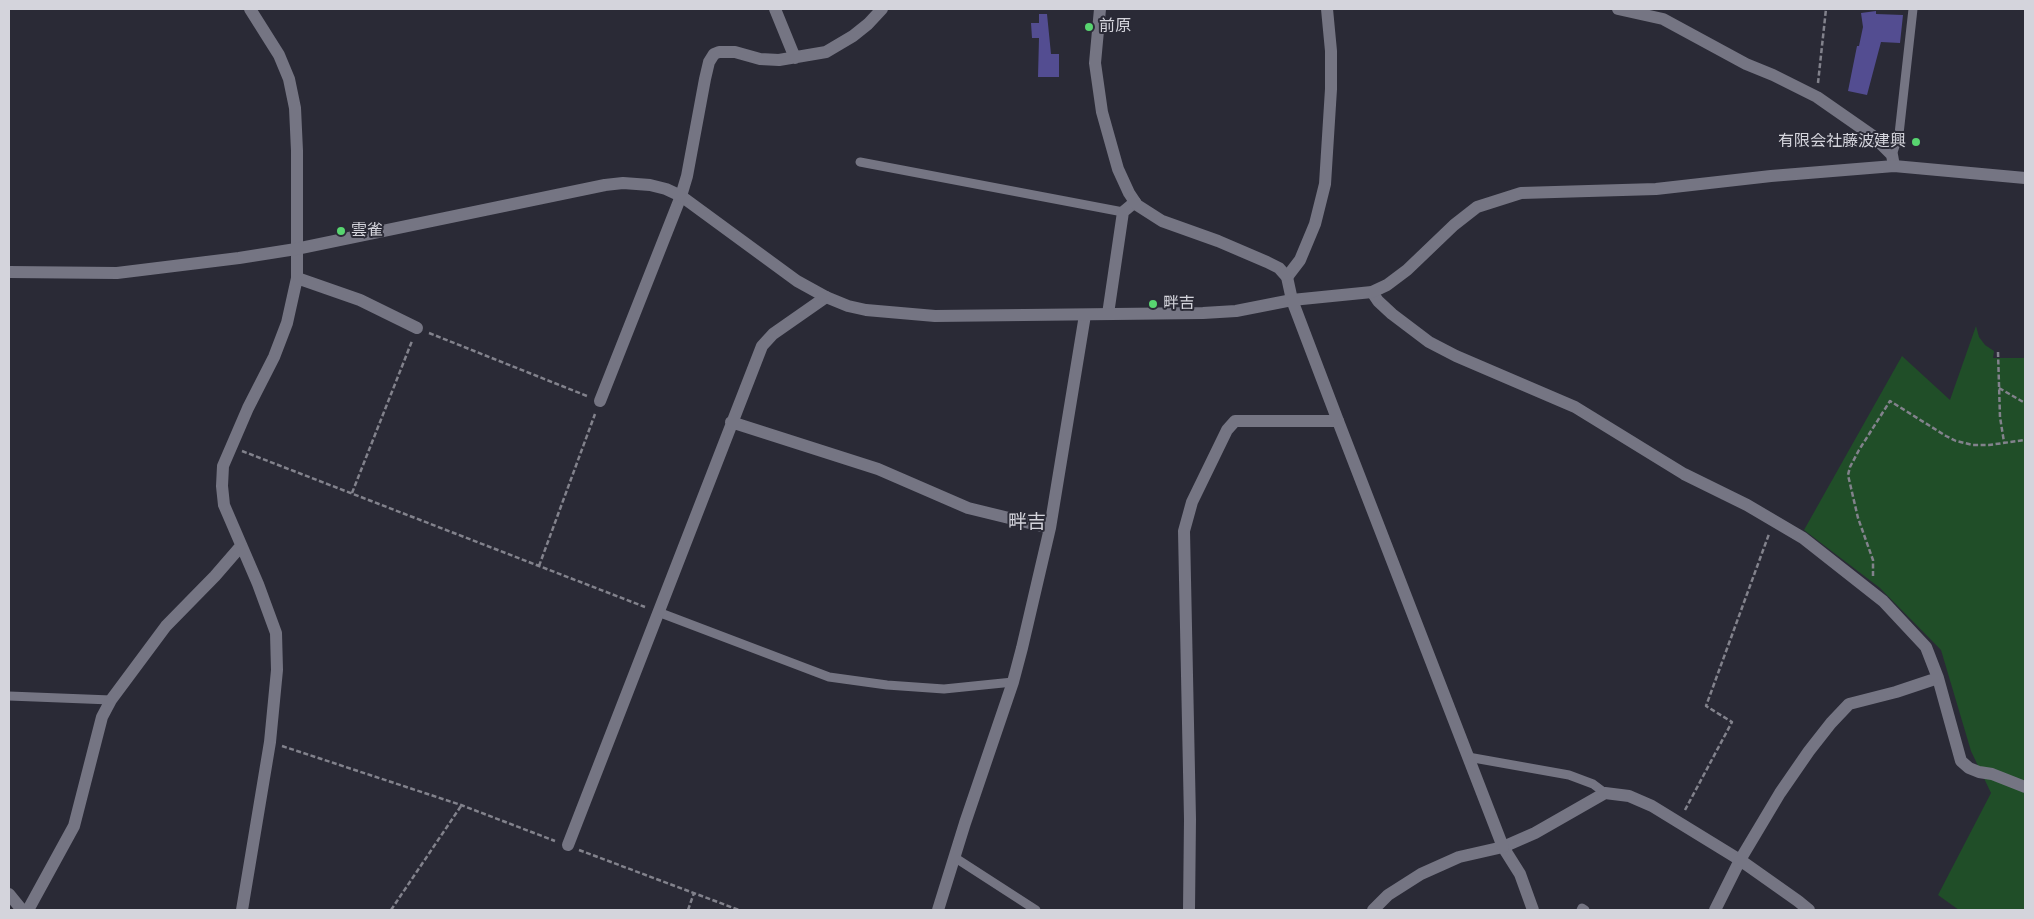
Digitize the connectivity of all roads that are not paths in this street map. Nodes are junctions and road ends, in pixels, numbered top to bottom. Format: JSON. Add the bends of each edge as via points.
{"nodes":[{"id":1,"x":250,"y":9,"type":"edge"},
{"id":2,"x":775,"y":9,"type":"edge"},
{"id":3,"x":882,"y":9,"type":"edge"},
{"id":4,"x":1100,"y":9,"type":"edge"},
{"id":5,"x":1327,"y":9,"type":"edge"},
{"id":6,"x":1618,"y":9,"type":"edge"},
{"id":7,"x":1913,"y":9,"type":"edge"},
{"id":8,"x":1631,"y":10,"type":"edge"},
{"id":9,"x":795,"y":58,"type":"junction"},
{"id":10,"x":1893,"y":160,"type":"junction"},
{"id":11,"x":860,"y":162,"type":"dead end"},
{"id":12,"x":2025,"y":178,"type":"edge"},
{"id":13,"x":681,"y":196,"type":"junction"},
{"id":14,"x":1135,"y":202,"type":"junction"},
{"id":15,"x":1123,"y":212,"type":"junction"},
{"id":16,"x":296,"y":249,"type":"junction"},
{"id":17,"x":9,"y":272,"type":"edge"},
{"id":18,"x":297,"y":278,"type":"junction"},
{"id":19,"x":1287,"y":278,"type":"junction"},
{"id":20,"x":1372,"y":292,"type":"junction"},
{"id":21,"x":826,"y":297,"type":"junction"},
{"id":22,"x":1292,"y":300,"type":"junction"},
{"id":23,"x":1108,"y":314,"type":"junction"},
{"id":24,"x":1085,"y":315,"type":"junction"},
{"id":25,"x":417,"y":328,"type":"road end"},
{"id":26,"x":600,"y":401,"type":"road end"},
{"id":27,"x":731,"y":422,"type":"junction"},
{"id":28,"x":1338,"y":422,"type":"junction"},
{"id":29,"x":1050,"y":528,"type":"junction"},
{"id":30,"x":240,"y":546,"type":"junction"},
{"id":31,"x":658,"y":612,"type":"junction"},
{"id":32,"x":1938,"y":678,"type":"junction"},
{"id":33,"x":1013,"y":682,"type":"junction"},
{"id":34,"x":9,"y":696,"type":"edge"},
{"id":35,"x":111,"y":700,"type":"junction"},
{"id":36,"x":1468,"y":757,"type":"junction"},
{"id":37,"x":2025,"y":787,"type":"edge"},
{"id":38,"x":1605,"y":793,"type":"junction"},
{"id":39,"x":568,"y":845,"type":"road end"},
{"id":40,"x":1504,"y":848,"type":"junction"},
{"id":41,"x":954,"y":857,"type":"junction"},
{"id":42,"x":1740,"y":860,"type":"junction"},
{"id":43,"x":9,"y":894,"type":"edge"},
{"id":44,"x":22,"y":910,"type":"edge"},
{"id":45,"x":28,"y":910,"type":"edge"},
{"id":46,"x":242,"y":910,"type":"edge"},
{"id":47,"x":938,"y":910,"type":"edge"},
{"id":48,"x":1036,"y":910,"type":"edge"},
{"id":49,"x":1189,"y":910,"type":"edge"},
{"id":50,"x":1373,"y":910,"type":"edge"},
{"id":51,"x":1533,"y":910,"type":"edge"},
{"id":52,"x":1581,"y":910,"type":"edge"},
{"id":53,"x":1585,"y":910,"type":"edge"},
{"id":54,"x":1715,"y":910,"type":"edge"},
{"id":55,"x":1809,"y":910,"type":"edge"}],
"edges":[{"from":1,"to":16,"type":"street","via":[[279,55],[289,79],[295,108]]},
{"from":2,"to":9,"type":"street"},
{"from":3,"to":9,"type":"street","via":[[853,36],[826,52]]},
{"from":4,"to":14,"type":"street","via":[[1095,63],[1102,112],[1118,169]]},
{"from":5,"to":19,"type":"street","via":[[1331,89],[1325,184],[1315,224],[1300,260]]},
{"from":6,"to":8,"type":"street"},
{"from":7,"to":10,"type":"lane","via":[[1899,134]]},
{"from":8,"to":10,"type":"street","via":[[1663,18],[1746,64],[1817,97],[1873,136]]},
{"from":9,"to":13,"type":"street","via":[[760,59],[735,52],[714,54],[705,79]]},
{"from":10,"to":12,"type":"street"},
{"from":10,"to":20,"type":"street","via":[[1656,189],[1521,193],[1477,208],[1454,225],[1407,270]]},
{"from":11,"to":15,"type":"lane"},
{"from":13,"to":16,"type":"street","via":[[650,185],[605,185]]},
{"from":13,"to":21,"type":"street","via":[[797,281]]},
{"from":13,"to":26,"type":"street"},
{"from":14,"to":15,"type":"street"},
{"from":14,"to":19,"type":"street","via":[[1162,221],[1268,262]]},
{"from":15,"to":23,"type":"street"},
{"from":16,"to":17,"type":"street","via":[[117,273]]},
{"from":16,"to":18,"type":"street"},
{"from":18,"to":25,"type":"street","via":[[360,300]]},
{"from":18,"to":30,"type":"street","via":[[287,323],[274,357],[223,466],[224,505]]},
{"from":19,"to":22,"type":"street"},
{"from":20,"to":22,"type":"street"},
{"from":20,"to":32,"type":"street","via":[[1392,314],[1428,342],[1575,407],[1684,474],[1803,538],[1883,601],[1926,647]]},
{"from":21,"to":24,"type":"street","via":[[866,310],[907,315]]},
{"from":21,"to":27,"type":"street","via":[[773,334],[762,346]]},
{"from":22,"to":23,"type":"street","via":[[1236,311]]},
{"from":22,"to":28,"type":"street"},
{"from":23,"to":24,"type":"street"},
{"from":24,"to":29,"type":"street"},
{"from":27,"to":29,"type":"street","via":[[878,469],[968,508]]},
{"from":27,"to":31,"type":"street"},
{"from":28,"to":36,"type":"street"},
{"from":28,"to":49,"type":"street","via":[[1235,421],[1227,430],[1192,502],[1184,531]]},
{"from":29,"to":33,"type":"street"},
{"from":30,"to":35,"type":"street","via":[[166,626]]},
{"from":30,"to":46,"type":"street","via":[[276,633],[277,670],[270,742]]},
{"from":31,"to":33,"type":"lane","via":[[829,677],[944,689]]},
{"from":31,"to":39,"type":"street"},
{"from":32,"to":37,"type":"street","via":[[1961,761],[1969,768]]},
{"from":32,"to":42,"type":"street","via":[[1849,704],[1809,751]]},
{"from":33,"to":41,"type":"street"},
{"from":34,"to":35,"type":"lane"},
{"from":35,"to":45,"type":"street","via":[[102,717],[74,826]]},
{"from":36,"to":38,"type":"lane","via":[[1570,775],[1593,784]]},
{"from":36,"to":40,"type":"street"},
{"from":38,"to":40,"type":"street","via":[[1536,834]]},
{"from":38,"to":42,"type":"street","via":[[1629,796],[1652,806]]},
{"from":40,"to":50,"type":"street","via":[[1459,857],[1421,874],[1388,895]]},
{"from":40,"to":51,"type":"street","via":[[1520,874]]},
{"from":41,"to":47,"type":"street"},
{"from":41,"to":48,"type":"lane"},
{"from":42,"to":54,"type":"street"},
{"from":42,"to":55,"type":"street"},
{"from":43,"to":44,"type":"street"},
{"from":52,"to":53,"type":"lane"}]}
